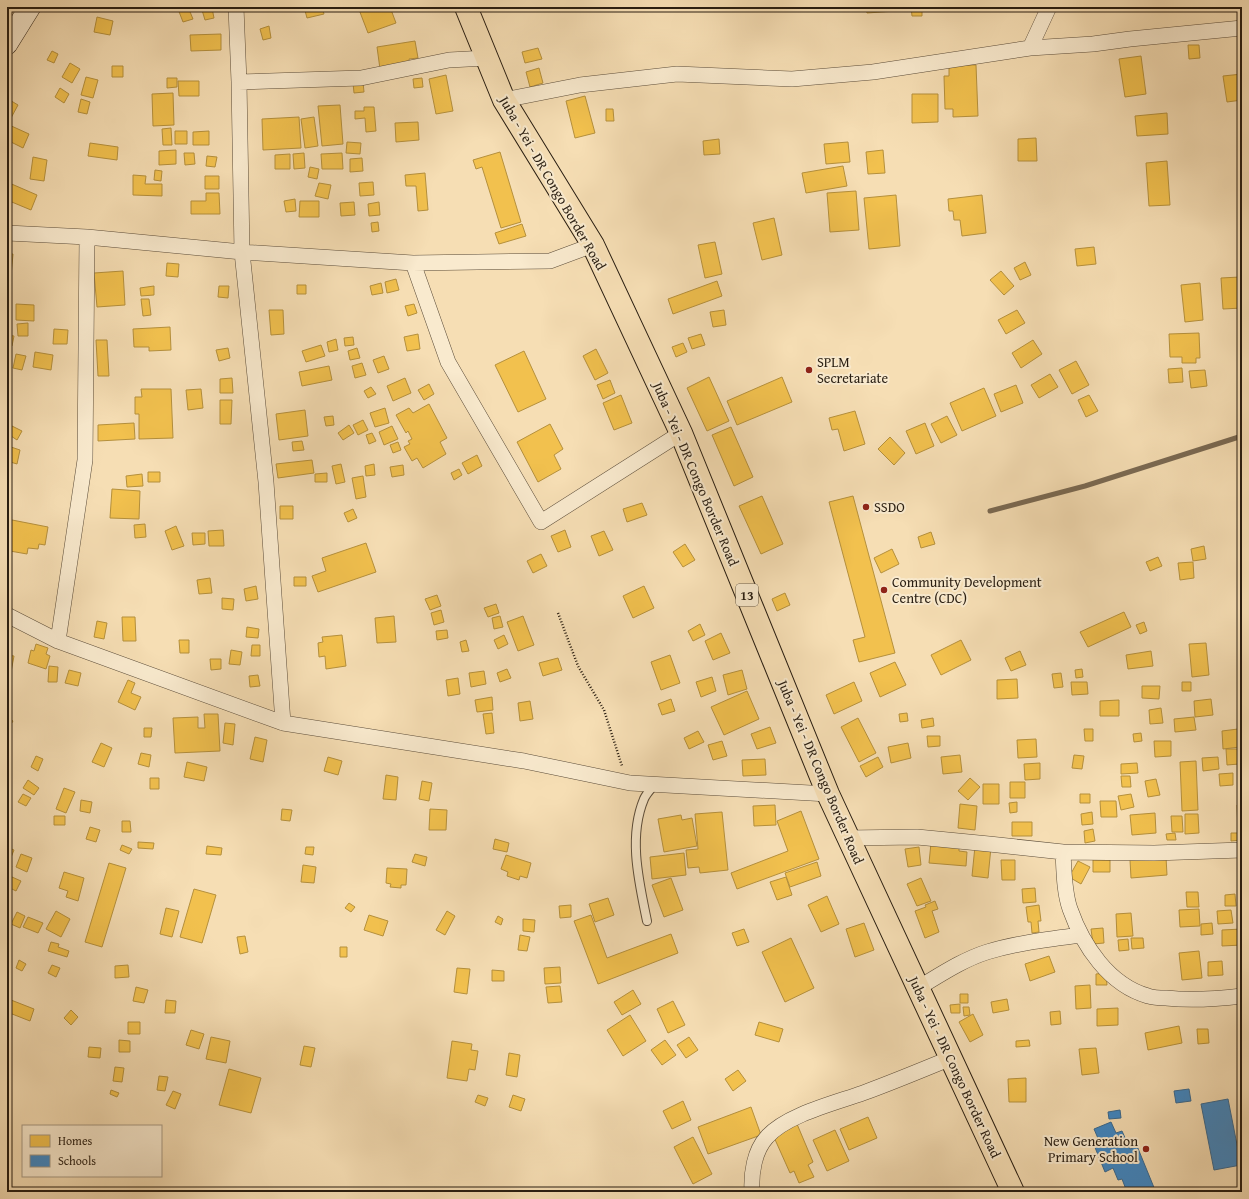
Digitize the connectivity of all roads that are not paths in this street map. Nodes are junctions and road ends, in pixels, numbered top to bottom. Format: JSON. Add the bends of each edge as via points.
{"nodes":[{"id":1,"x":30,"y":7,"type":"edge"},
{"id":2,"x":236,"y":7,"type":"edge"},
{"id":3,"x":466,"y":7,"type":"edge"},
{"id":4,"x":1049,"y":7,"type":"edge"},
{"id":5,"x":1242,"y":28,"type":"edge"},
{"id":6,"x":7,"y":44,"type":"edge"},
{"id":7,"x":1030,"y":48,"type":"junction"},
{"id":8,"x":487,"y":58,"type":"junction"},
{"id":9,"x":239,"y":82,"type":"junction"},
{"id":10,"x":504,"y":100,"type":"junction"},
{"id":11,"x":7,"y":233,"type":"edge"},
{"id":12,"x":87,"y":237,"type":"junction"},
{"id":13,"x":593,"y":245,"type":"junction"},
{"id":14,"x":242,"y":252,"type":"junction"},
{"id":15,"x":413,"y":263,"type":"junction"},
{"id":16,"x":681,"y":433,"type":"junction"},
{"id":17,"x":7,"y":615,"type":"edge"},
{"id":18,"x":58,"y":640,"type":"junction"},
{"id":19,"x":283,"y":723,"type":"junction"},
{"id":20,"x":655,"y":784,"type":"junction"},
{"id":21,"x":828,"y":794,"type":"junction"},
{"id":22,"x":847,"y":838,"type":"junction"},
{"id":23,"x":1242,"y":850,"type":"edge"},
{"id":24,"x":1063,"y":852,"type":"junction"},
{"id":25,"x":647,"y":921,"type":"dead end"},
{"id":26,"x":1081,"y":935,"type":"junction"},
{"id":27,"x":918,"y":988,"type":"junction"},
{"id":28,"x":1242,"y":996,"type":"edge"},
{"id":29,"x":951,"y":1058,"type":"junction"},
{"id":30,"x":752,"y":1192,"type":"edge"},
{"id":31,"x":1013,"y":1192,"type":"edge"}],
"edges":[{"from":1,"to":6,"type":"street"},
{"from":2,"to":9,"type":"street"},
{"from":3,"to":8,"type":"main road","name":"Juba - Yei - DR Congo Border Road","number":"13"},
{"from":4,"to":7,"type":"street"},
{"from":5,"to":7,"type":"street"},
{"from":7,"to":10,"type":"street","via":[[874,72],[792,79],[677,74],[580,85]]},
{"from":8,"to":9,"type":"street","via":[[449,60],[361,78]]},
{"from":8,"to":10,"type":"main road","name":"Juba - Yei - DR Congo Border Road","number":"13"},
{"from":9,"to":14,"type":"street"},
{"from":10,"to":13,"type":"main road","name":"Juba - Yei - DR Congo Border Road","number":"13"},
{"from":11,"to":12,"type":"street"},
{"from":12,"to":14,"type":"street"},
{"from":12,"to":18,"type":"street","via":[[85,460]]},
{"from":13,"to":15,"type":"street","via":[[550,261]]},
{"from":13,"to":16,"type":"main road","name":"Juba - Yei - DR Congo Border Road","number":"13"},
{"from":14,"to":15,"type":"street"},
{"from":14,"to":19,"type":"street","via":[[266,482]]},
{"from":15,"to":16,"type":"street","via":[[448,362],[541,522]]},
{"from":16,"to":21,"type":"main road","name":"Juba - Yei - DR Congo Border Road","number":"13"},
{"from":17,"to":18,"type":"street"},
{"from":18,"to":19,"type":"street"},
{"from":19,"to":20,"type":"street","via":[[524,761],[630,782]]},
{"from":20,"to":21,"type":"street"},
{"from":20,"to":25,"type":"lane","via":[[644,797],[636,832],[636,856]]},
{"from":21,"to":22,"type":"main road","name":"Juba - Yei - DR Congo Border Road","number":"13"},
{"from":22,"to":24,"type":"street","via":[[916,837]]},
{"from":22,"to":27,"type":"main road","name":"Juba - Yei - DR Congo Border Road","number":"13"},
{"from":23,"to":24,"type":"street","via":[[1154,853]]},
{"from":24,"to":26,"type":"street","via":[[1069,908]]},
{"from":26,"to":27,"type":"street","via":[[1033,941],[985,953],[951,968]]},
{"from":26,"to":28,"type":"street","via":[[1110,975],[1127,988],[1149,997],[1213,1000]]},
{"from":27,"to":29,"type":"main road","name":"Juba - Yei - DR Congo Border Road","number":"13"},
{"from":29,"to":30,"type":"street","via":[[781,1125],[759,1148],[754,1165]]},
{"from":29,"to":31,"type":"main road","name":"Juba - Yei - DR Congo Border Road","number":"13"}]}
